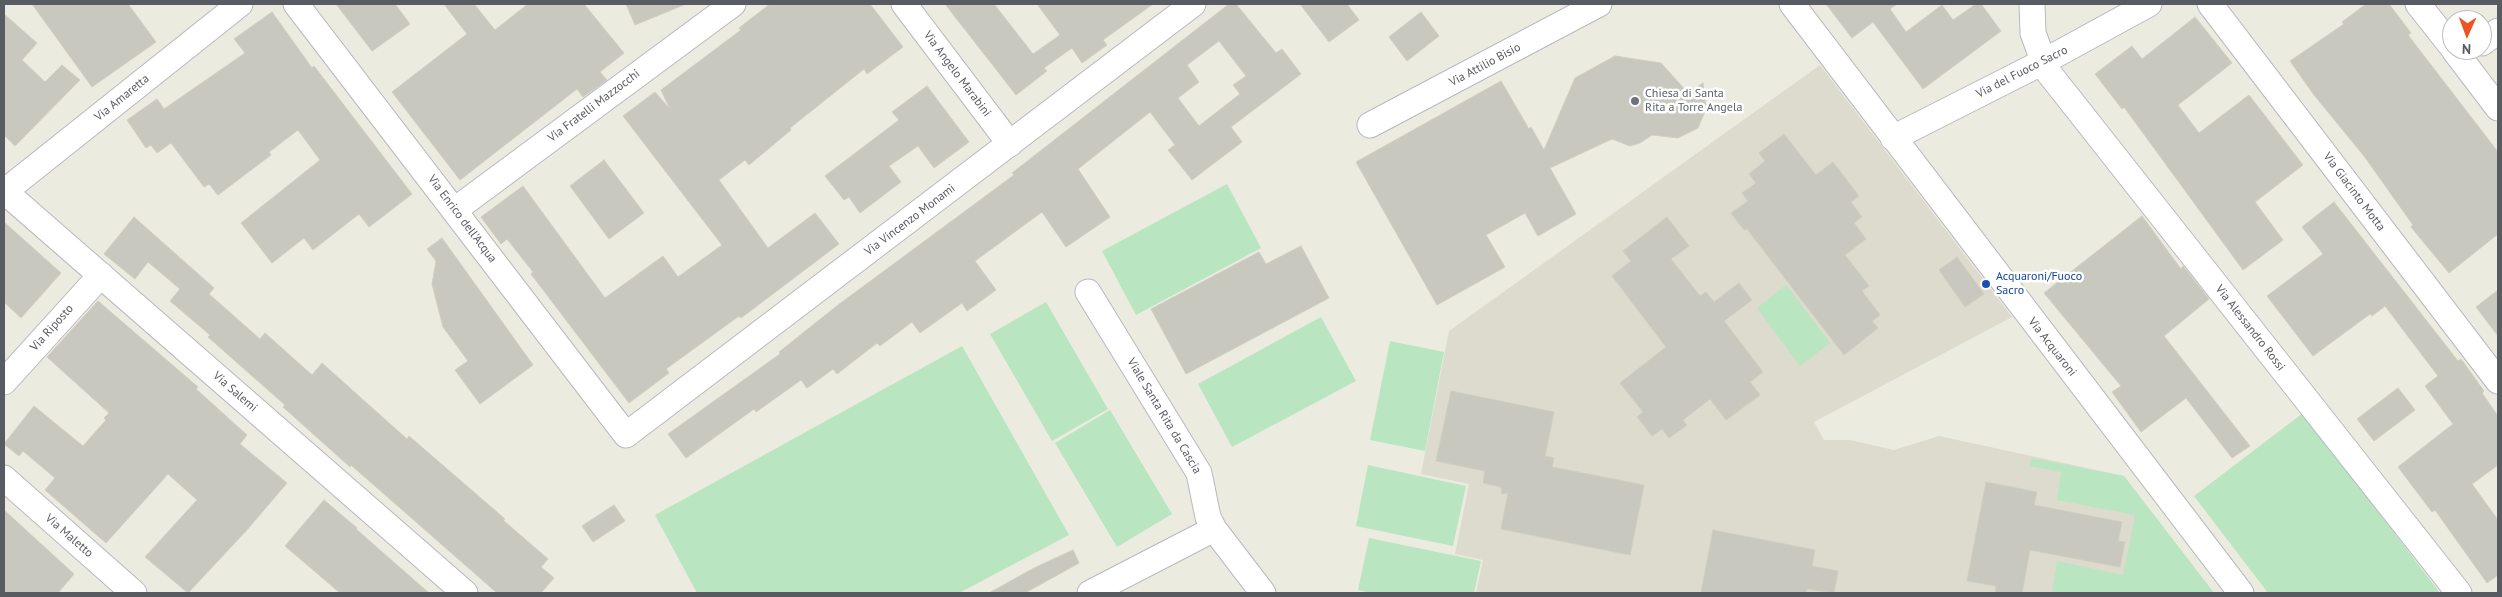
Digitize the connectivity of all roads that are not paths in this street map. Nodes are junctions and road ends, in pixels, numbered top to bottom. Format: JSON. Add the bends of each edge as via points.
{"nodes":[{"id":1,"x":240,"y":4,"type":"edge"},
{"id":2,"x":296,"y":4,"type":"edge"},
{"id":3,"x":733,"y":4,"type":"edge"},
{"id":4,"x":904,"y":4,"type":"edge"},
{"id":5,"x":1193,"y":4,"type":"edge"},
{"id":6,"x":1599,"y":4,"type":"edge"},
{"id":7,"x":1792,"y":4,"type":"edge"},
{"id":8,"x":2032,"y":4,"type":"edge"},
{"id":9,"x":2149,"y":4,"type":"edge"},
{"id":10,"x":2210,"y":4,"type":"edge"},
{"id":11,"x":2418,"y":4,"type":"edge"},
{"id":12,"x":2442,"y":31,"type":"edge"},
{"id":13,"x":2465,"y":60,"type":"edge"},
{"id":14,"x":2041,"y":63,"type":"junction"},
{"id":15,"x":2498,"y":108,"type":"edge"},
{"id":16,"x":1370,"y":125,"type":"dead end"},
{"id":17,"x":1893,"y":138,"type":"junction"},
{"id":18,"x":1010,"y":144,"type":"junction"},
{"id":19,"x":4,"y":191,"type":"edge"},
{"id":20,"x":456,"y":209,"type":"junction"},
{"id":21,"x":101,"y":275,"type":"junction"},
{"id":22,"x":1088,"y":292,"type":"dead end"},
{"id":23,"x":2498,"y":381,"type":"edge"},
{"id":24,"x":4,"y":382,"type":"edge"},
{"id":25,"x":626,"y":435,"type":"joint"},
{"id":26,"x":4,"y":478,"type":"edge"},
{"id":27,"x":1214,"y":529,"type":"junction"},
{"id":28,"x":134,"y":593,"type":"edge"},
{"id":29,"x":465,"y":593,"type":"edge"},
{"id":30,"x":1090,"y":593,"type":"edge"},
{"id":31,"x":1262,"y":593,"type":"edge"},
{"id":32,"x":2242,"y":593,"type":"edge"},
{"id":33,"x":2458,"y":593,"type":"edge"}],
"edges":[{"from":1,"to":19,"type":"street","name":"Via Amaretta"},
{"from":2,"to":20,"type":"street","name":"Via Enrico dell'Acqua"},
{"from":3,"to":20,"type":"street","name":"Via Fratelli Mazzocchi"},
{"from":4,"to":18,"type":"street","name":"Via Angelo Marabini"},
{"from":5,"to":18,"type":"street","name":"Via Vincenzo Monamì"},
{"from":6,"to":16,"type":"street","name":"Via Attilio Bisio"},
{"from":7,"to":17,"type":"street","name":"Via Acquaroni"},
{"from":8,"to":14,"type":"street","via":[[2033,34]]},
{"from":9,"to":14,"type":"street","name":"Via del Fuoco Sacro"},
{"from":10,"to":23,"type":"street","name":"Via Giacinto Motta"},
{"from":11,"to":12,"type":"street"},
{"from":13,"to":15,"type":"street"},
{"from":14,"to":17,"type":"street","name":"Via del Fuoco Sacro"},
{"from":14,"to":33,"type":"street","name":"Via Alessandro Rossi"},
{"from":17,"to":32,"type":"street","name":"Via Acquaroni"},
{"from":18,"to":25,"type":"street","name":"Via Vincenzo Monamì"},
{"from":19,"to":21,"type":"street","name":"Via Salemi"},
{"from":20,"to":25,"type":"street","name":"Via Enrico dell'Acqua"},
{"from":21,"to":24,"type":"street","name":"Via Riposto"},
{"from":21,"to":29,"type":"street","name":"Via Salemi"},
{"from":22,"to":27,"type":"street","name":"Viale Santa Rita da Cascia","via":[[1200,473],[1208,517]]},
{"from":26,"to":28,"type":"street","name":"Via Maletto"},
{"from":27,"to":30,"type":"street"},
{"from":27,"to":31,"type":"street","name":"Viale Santa Rita da Cascia"}]}
